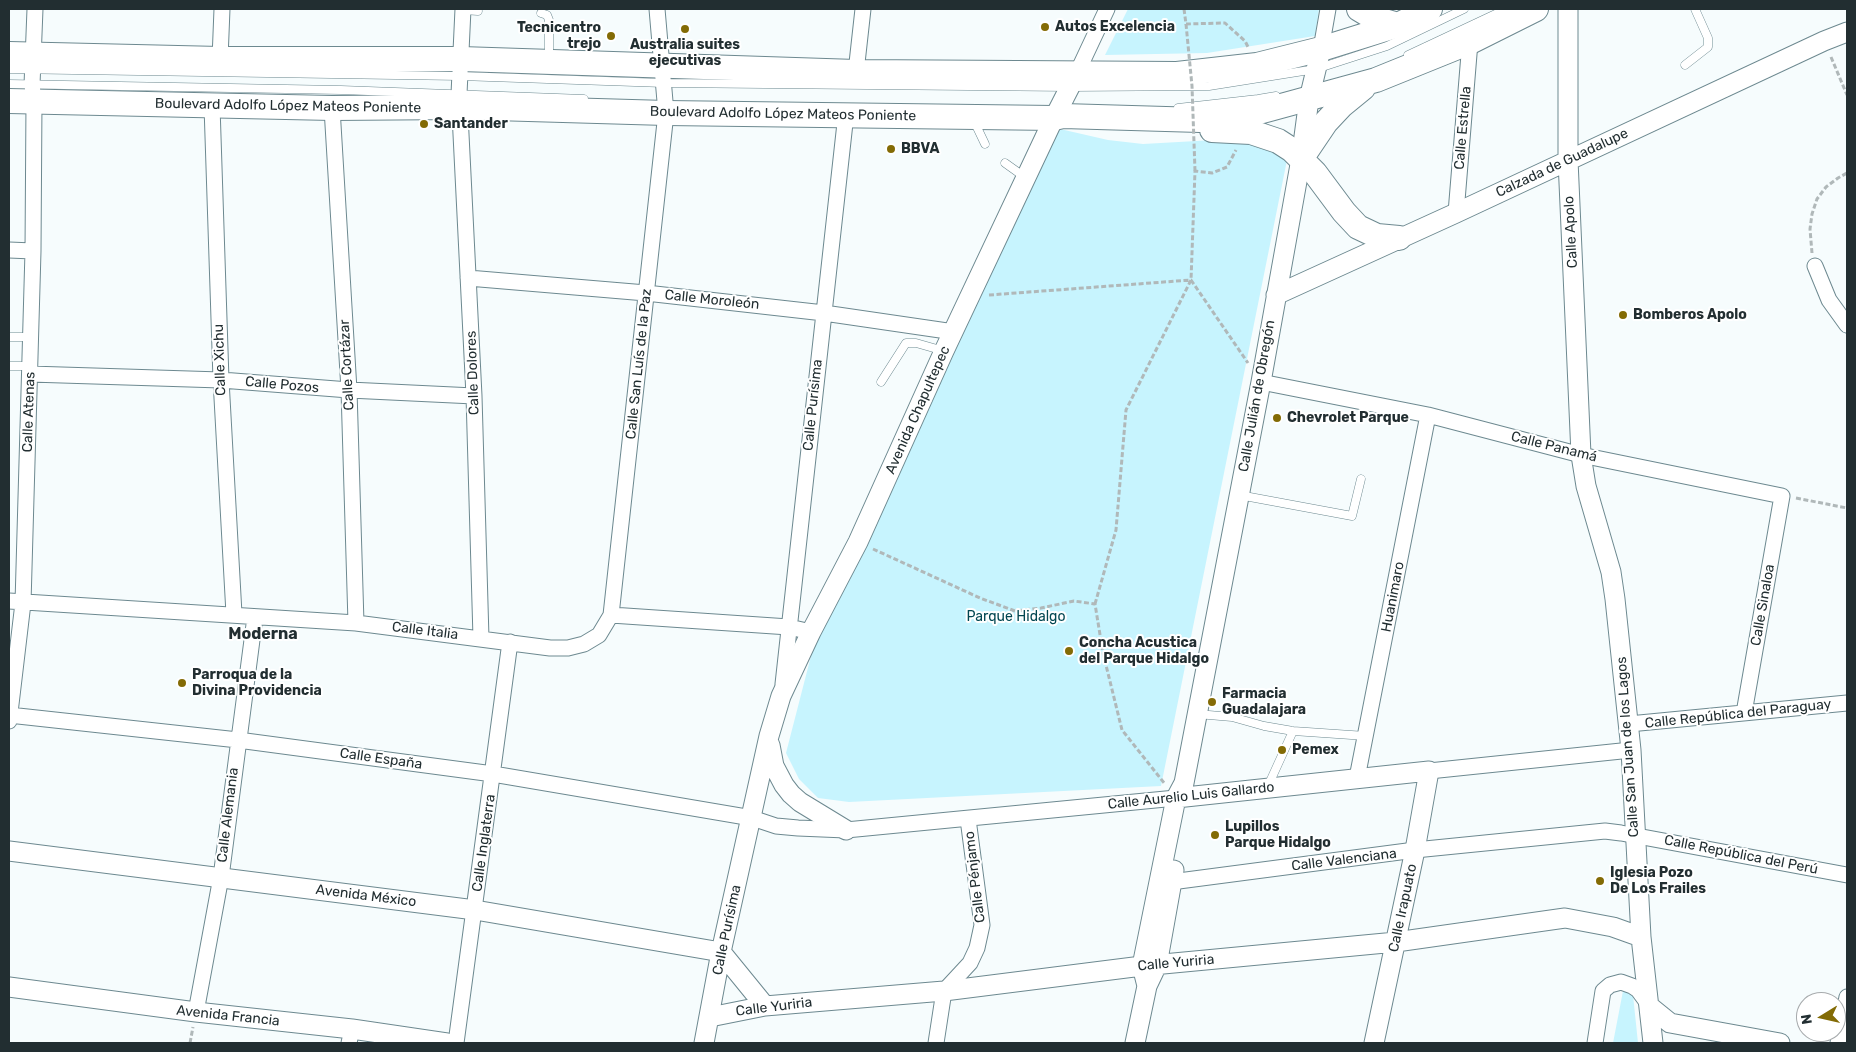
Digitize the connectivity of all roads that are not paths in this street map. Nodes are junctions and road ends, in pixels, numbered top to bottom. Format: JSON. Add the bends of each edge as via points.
{"nodes":[{"id":1,"x":35,"y":9,"type":"edge"},
{"id":2,"x":222,"y":9,"type":"edge"},
{"id":3,"x":657,"y":9,"type":"edge"},
{"id":4,"x":863,"y":9,"type":"edge"},
{"id":5,"x":1107,"y":9,"type":"edge"},
{"id":6,"x":1328,"y":9,"type":"edge"},
{"id":7,"x":1359,"y":9,"type":"edge"},
{"id":8,"x":1430,"y":9,"type":"edge"},
{"id":9,"x":1464,"y":9,"type":"edge"},
{"id":10,"x":1506,"y":9,"type":"edge"},
{"id":11,"x":1536,"y":9,"type":"edge"},
{"id":12,"x":1568,"y":9,"type":"edge"},
{"id":13,"x":1695,"y":9,"type":"edge"},
{"id":14,"x":468,"y":10,"type":"edge"},
{"id":15,"x":541,"y":13,"type":"dead end"},
{"id":16,"x":1398,"y":25,"type":"junction"},
{"id":17,"x":1847,"y":32,"type":"edge"},
{"id":18,"x":1470,"y":42,"type":"junction"},
{"id":19,"x":9,"y":54,"type":"edge"},
{"id":20,"x":1401,"y":58,"type":"dead end"},
{"id":21,"x":220,"y":59,"type":"junction"},
{"id":22,"x":549,"y":61,"type":"junction"},
{"id":23,"x":1685,"y":64,"type":"dead end"},
{"id":24,"x":460,"y":67,"type":"junction"},
{"id":25,"x":9,"y":69,"type":"edge"},
{"id":26,"x":856,"y":72,"type":"junction"},
{"id":27,"x":663,"y":74,"type":"junction"},
{"id":28,"x":33,"y":77,"type":"junction"},
{"id":29,"x":1073,"y":80,"type":"junction"},
{"id":30,"x":1313,"y":80,"type":"junction"},
{"id":31,"x":1376,"y":80,"type":"junction"},
{"id":32,"x":9,"y":84,"type":"edge"},
{"id":33,"x":1285,"y":94,"type":"dead end"},
{"id":34,"x":596,"y":99,"type":"dead end"},
{"id":35,"x":9,"y":101,"type":"edge"},
{"id":36,"x":459,"y":101,"type":"junction"},
{"id":37,"x":665,"y":105,"type":"junction"},
{"id":38,"x":212,"y":106,"type":"junction"},
{"id":39,"x":332,"y":108,"type":"junction"},
{"id":40,"x":1165,"y":108,"type":"dead end"},
{"id":41,"x":1061,"y":112,"type":"junction"},
{"id":42,"x":846,"y":114,"type":"junction"},
{"id":43,"x":972,"y":117,"type":"junction"},
{"id":44,"x":985,"y":144,"type":"dead end"},
{"id":45,"x":1301,"y":160,"type":"junction"},
{"id":46,"x":1568,"y":160,"type":"junction"},
{"id":47,"x":1005,"y":163,"type":"dead end"},
{"id":48,"x":1026,"y":178,"type":"junction"},
{"id":49,"x":1456,"y":213,"type":"junction"},
{"id":50,"x":1399,"y":238,"type":"junction"},
{"id":51,"x":9,"y":250,"type":"edge"},
{"id":52,"x":33,"y":251,"type":"junction"},
{"id":53,"x":1815,"y":266,"type":"road end"},
{"id":54,"x":468,"y":278,"type":"junction"},
{"id":55,"x":646,"y":293,"type":"junction"},
{"id":56,"x":1276,"y":295,"type":"junction"},
{"id":57,"x":824,"y":312,"type":"junction"},
{"id":58,"x":1847,"y":326,"type":"edge"},
{"id":59,"x":954,"y":332,"type":"junction"},
{"id":60,"x":9,"y":337,"type":"edge"},
{"id":61,"x":31,"y":337,"type":"junction"},
{"id":62,"x":944,"y":351,"type":"junction"},
{"id":63,"x":9,"y":366,"type":"edge"},
{"id":64,"x":30,"y":370,"type":"junction"},
{"id":65,"x":221,"y":380,"type":"junction"},
{"id":66,"x":882,"y":382,"type":"dead end"},
{"id":67,"x":1261,"y":382,"type":"junction"},
{"id":68,"x":349,"y":390,"type":"junction"},
{"id":69,"x":474,"y":396,"type":"junction"},
{"id":70,"x":1428,"y":415,"type":"junction"},
{"id":71,"x":1581,"y":455,"type":"junction"},
{"id":72,"x":1361,"y":479,"type":"dead end"},
{"id":73,"x":1239,"y":495,"type":"junction"},
{"id":74,"x":1782,"y":496,"type":"joint"},
{"id":75,"x":16,"y":602,"type":"edge"},
{"id":76,"x":234,"y":614,"type":"junction"},
{"id":77,"x":611,"y":616,"type":"junction"},
{"id":78,"x":255,"y":617,"type":"junction"},
{"id":79,"x":356,"y":623,"type":"junction"},
{"id":80,"x":789,"y":627,"type":"junction"},
{"id":81,"x":811,"y":632,"type":"junction"},
{"id":82,"x":481,"y":638,"type":"junction"},
{"id":83,"x":510,"y":642,"type":"junction"},
{"id":84,"x":781,"y":696,"type":"junction"},
{"id":85,"x":1847,"y":703,"type":"edge"},
{"id":86,"x":1197,"y":714,"type":"junction"},
{"id":87,"x":1744,"y":714,"type":"junction"},
{"id":88,"x":9,"y":717,"type":"edge"},
{"id":89,"x":1629,"y":724,"type":"junction"},
{"id":90,"x":1293,"y":731,"type":"junction"},
{"id":91,"x":769,"y":736,"type":"junction"},
{"id":92,"x":1366,"y":736,"type":"junction"},
{"id":93,"x":238,"y":740,"type":"junction"},
{"id":94,"x":1631,"y":750,"type":"junction"},
{"id":95,"x":1429,"y":771,"type":"junction"},
{"id":96,"x":493,"y":774,"type":"junction"},
{"id":97,"x":1357,"y":778,"type":"junction"},
{"id":98,"x":1268,"y":788,"type":"junction"},
{"id":99,"x":1183,"y":793,"type":"junction"},
{"id":100,"x":752,"y":818,"type":"junction"},
{"id":101,"x":968,"y":819,"type":"junction"},
{"id":102,"x":846,"y":830,"type":"junction"},
{"id":103,"x":1635,"y":835,"type":"junction"},
{"id":104,"x":1415,"y":850,"type":"junction"},
{"id":105,"x":9,"y":851,"type":"edge"},
{"id":106,"x":1847,"y":875,"type":"edge"},
{"id":107,"x":220,"y":877,"type":"junction"},
{"id":108,"x":1172,"y":882,"type":"junction"},
{"id":109,"x":475,"y":910,"type":"junction"},
{"id":110,"x":1641,"y":937,"type":"junction"},
{"id":111,"x":1396,"y":942,"type":"junction"},
{"id":112,"x":721,"y":952,"type":"junction"},
{"id":113,"x":1150,"y":965,"type":"junction"},
{"id":114,"x":9,"y":987,"type":"edge"},
{"id":115,"x":944,"y":991,"type":"junction"},
{"id":116,"x":1847,"y":997,"type":"edge"},
{"id":117,"x":765,"y":1006,"type":"junction"},
{"id":118,"x":1650,"y":1006,"type":"junction"},
{"id":119,"x":196,"y":1012,"type":"junction"},
{"id":120,"x":710,"y":1017,"type":"junction"},
{"id":121,"x":351,"y":1036,"type":"edge"},
{"id":122,"x":447,"y":1043,"type":"edge"},
{"id":123,"x":456,"y":1043,"type":"edge"},
{"id":124,"x":704,"y":1043,"type":"edge"},
{"id":125,"x":936,"y":1043,"type":"edge"},
{"id":126,"x":1135,"y":1043,"type":"edge"},
{"id":127,"x":1374,"y":1043,"type":"edge"},
{"id":128,"x":1595,"y":1043,"type":"edge"},
{"id":129,"x":1653,"y":1043,"type":"edge"},
{"id":130,"x":1780,"y":1043,"type":"edge"},
{"id":131,"x":1838,"y":1043,"type":"edge"}],
"edges":[{"from":1,"to":28,"type":"street","name":"Calle Atenas"},
{"from":2,"to":21,"type":"street"},
{"from":3,"to":27,"type":"street","name":"Calle San Luís de la Paz"},
{"from":4,"to":26,"type":"street"},
{"from":5,"to":29,"type":"street","name":"Avenida Chapultepec"},
{"from":6,"to":30,"type":"street","name":"Calle Julián de Obregón"},
{"from":7,"to":16,"type":"main road","via":[[1374,18]]},
{"from":8,"to":16,"type":"main road","name":"Boulevard Adolfo López Mateos Poniente"},
{"from":9,"to":30,"type":"lane"},
{"from":10,"to":20,"type":"lane"},
{"from":11,"to":18,"type":"main road","name":"Boulevard Adolfo López Mateos Poniente"},
{"from":12,"to":46,"type":"street","name":"Calle Apolo"},
{"from":13,"to":23,"type":"lane","via":[[1708,38],[1708,47]]},
{"from":14,"to":24,"type":"street","name":"Calle Dolores"},
{"from":15,"to":22,"type":"lane","via":[[549,20]]},
{"from":16,"to":30,"type":"main road","name":"Boulevard Adolfo López Mateos Poniente"},
{"from":17,"to":46,"type":"street","name":"Calzada de Guadalupe"},
{"from":18,"to":31,"type":"main road","name":"Boulevard Adolfo López Mateos Poniente"},
{"from":18,"to":49,"type":"street","name":"Calle Estrella"},
{"from":19,"to":28,"type":"main road","name":"Boulevard Adolfo López Mateos Poniente"},
{"from":21,"to":24,"type":"main road","name":"Boulevard Adolfo López Mateos Poniente"},
{"from":21,"to":28,"type":"main road","name":"Boulevard Adolfo López Mateos Poniente"},
{"from":22,"to":24,"type":"main road","name":"Boulevard Adolfo López Mateos Poniente"},
{"from":22,"to":27,"type":"main road","name":"Boulevard Adolfo López Mateos Poniente"},
{"from":24,"to":27,"type":"lane"},
{"from":24,"to":28,"type":"lane"},
{"from":24,"to":36,"type":"street","name":"Calle Dolores"},
{"from":25,"to":28,"type":"lane"},
{"from":26,"to":27,"type":"main road","name":"Boulevard Adolfo López Mateos Poniente"},
{"from":26,"to":29,"type":"main road","name":"Boulevard Adolfo López Mateos Poniente"},
{"from":27,"to":29,"type":"lane"},
{"from":27,"to":37,"type":"street","name":"Calle San Luís de la Paz"},
{"from":28,"to":32,"type":"lane"},
{"from":28,"to":35,"type":"main road","name":"Boulevard Adolfo López Mateos Poniente"},
{"from":28,"to":36,"type":"lane"},
{"from":28,"to":38,"type":"main road","name":"Boulevard Adolfo López Mateos Poniente"},
{"from":28,"to":52,"type":"street","name":"Calle Atenas"},
{"from":29,"to":30,"type":"lane","via":[[1209,86]]},
{"from":29,"to":30,"type":"main road","name":"Boulevard Adolfo López Mateos Poniente","via":[[1257,65]]},
{"from":29,"to":41,"type":"street","name":"Avenida Chapultepec"},
{"from":30,"to":31,"type":"main road","name":"Boulevard Adolfo López Mateos Poniente"},
{"from":30,"to":41,"type":"main road","name":"Boulevard Adolfo López Mateos Poniente","via":[[1259,112],[1200,120]]},
{"from":30,"to":45,"type":"street","name":"Calle Julián de Obregón"},
{"from":31,"to":45,"type":"main road","via":[[1358,91],[1326,122]]},
{"from":33,"to":40,"type":"lane"},
{"from":34,"to":36,"type":"lane"},
{"from":36,"to":37,"type":"main road","name":"Boulevard Adolfo López Mateos Poniente"},
{"from":36,"to":39,"type":"main road","name":"Boulevard Adolfo López Mateos Poniente"},
{"from":36,"to":54,"type":"street","name":"Calle Dolores"},
{"from":37,"to":42,"type":"main road","name":"Boulevard Adolfo López Mateos Poniente"},
{"from":37,"to":55,"type":"street","name":"Calle San Luís de la Paz"},
{"from":38,"to":39,"type":"main road","name":"Boulevard Adolfo López Mateos Poniente"},
{"from":38,"to":65,"type":"street","name":"Calle Xichu"},
{"from":39,"to":68,"type":"street","name":"Calle Cortázar"},
{"from":41,"to":43,"type":"main road","name":"Boulevard Adolfo López Mateos Poniente"},
{"from":41,"to":45,"type":"main road","via":[[1104,131],[1245,131],[1278,141]]},
{"from":41,"to":48,"type":"street","name":"Avenida Chapultepec"},
{"from":42,"to":43,"type":"main road","name":"Boulevard Adolfo López Mateos Poniente"},
{"from":42,"to":57,"type":"street","name":"Calle Purísima"},
{"from":43,"to":44,"type":"lane"},
{"from":45,"to":50,"type":"main road","via":[[1315,172],[1358,227],[1376,236]]},
{"from":45,"to":56,"type":"street","name":"Calle Julián de Obregón"},
{"from":46,"to":49,"type":"street","name":"Calzada de Guadalupe"},
{"from":46,"to":71,"type":"street","name":"Calle Apolo"},
{"from":47,"to":48,"type":"lane"},
{"from":48,"to":59,"type":"street","name":"Avenida Chapultepec"},
{"from":49,"to":50,"type":"street","name":"Calzada de Guadalupe"},
{"from":50,"to":56,"type":"street","name":"Calzada de Guadalupe"},
{"from":51,"to":52,"type":"street"},
{"from":52,"to":61,"type":"street","name":"Calle Atenas"},
{"from":53,"to":58,"type":"street","via":[[1829,300]]},
{"from":54,"to":55,"type":"street","name":"Calle Moroleón"},
{"from":54,"to":69,"type":"street","name":"Calle Dolores"},
{"from":55,"to":57,"type":"street","name":"Calle Moroleón"},
{"from":55,"to":77,"type":"street","name":"Calle San Luís de la Paz"},
{"from":56,"to":67,"type":"street","name":"Calle Julián de Obregón"},
{"from":57,"to":59,"type":"street","name":"Calle Moroleón"},
{"from":57,"to":80,"type":"street","name":"Calle Purísima"},
{"from":59,"to":62,"type":"street","name":"Avenida Chapultepec"},
{"from":60,"to":61,"type":"lane"},
{"from":61,"to":64,"type":"street","name":"Calle Atenas"},
{"from":62,"to":66,"type":"lane","via":[[906,343]]},
{"from":62,"to":81,"type":"street","name":"Avenida Chapultepec","via":[[858,542]]},
{"from":63,"to":64,"type":"lane"},
{"from":64,"to":65,"type":"street","name":"Calle Pozos"},
{"from":64,"to":75,"type":"street","name":"Calle Atenas"},
{"from":65,"to":68,"type":"street","name":"Calle Pozos"},
{"from":65,"to":76,"type":"street","name":"Calle Xichu"},
{"from":67,"to":70,"type":"street","name":"Calle Panamá"},
{"from":67,"to":73,"type":"street","name":"Calle Julián de Obregón"},
{"from":68,"to":69,"type":"street","name":"Calle Pozos"},
{"from":68,"to":79,"type":"street","name":"Calle Cortázar"},
{"from":69,"to":82,"type":"street","name":"Calle Dolores"},
{"from":70,"to":71,"type":"street","name":"Calle Panamá"},
{"from":70,"to":92,"type":"street","name":"Huanimaro"},
{"from":71,"to":74,"type":"street","name":"Calle Panamá"},
{"from":71,"to":89,"type":"street","name":"Calle San Juan de los Lagos","via":[[1616,599]]},
{"from":72,"to":73,"type":"lane","via":[[1352,516]]},
{"from":73,"to":86,"type":"street","name":"Calle Julián de Obregón"},
{"from":74,"to":87,"type":"street","name":"Calle Sinaloa"},
{"from":75,"to":76,"type":"street","name":"Calle Italia"},
{"from":75,"to":88,"type":"street","name":"Calle Atenas"},
{"from":76,"to":78,"type":"street","name":"Calle Italia"},
{"from":77,"to":80,"type":"street"},
{"from":77,"to":83,"type":"street","name":"Calle Italia","via":[[599,635],[584,644],[550,648]]},
{"from":78,"to":79,"type":"street","name":"Calle Italia"},
{"from":78,"to":93,"type":"street","name":"Calle Alemania"},
{"from":79,"to":82,"type":"street","name":"Calle Italia"},
{"from":80,"to":81,"type":"street"},
{"from":80,"to":84,"type":"street","name":"Calle Purísima"},
{"from":81,"to":84,"type":"street","name":"Avenida Chapultepec"},
{"from":82,"to":83,"type":"street","name":"Calle Italia"},
{"from":83,"to":96,"type":"street","name":"Calle Inglaterra"},
{"from":84,"to":91,"type":"street","name":"Avenida Chapultepec"},
{"from":85,"to":87,"type":"street","name":"Calle República del Paraguay"},
{"from":86,"to":90,"type":"lane","via":[[1232,717]]},
{"from":86,"to":99,"type":"street","name":"Calle Julián de Obregón"},
{"from":87,"to":89,"type":"street","name":"Calle República del Paraguay"},
{"from":88,"to":93,"type":"street","name":"Calle España"},
{"from":89,"to":94,"type":"street","name":"Calle San Juan de los Lagos"},
{"from":90,"to":92,"type":"lane"},
{"from":90,"to":98,"type":"lane"},
{"from":91,"to":100,"type":"street","name":"Avenida Chapultepec"},
{"from":91,"to":102,"type":"street","via":[[774,766],[787,789],[800,802]]},
{"from":92,"to":97,"type":"street","name":"Huanimaro"},
{"from":93,"to":96,"type":"street","name":"Calle España"},
{"from":93,"to":107,"type":"street","name":"Calle Alemania"},
{"from":94,"to":95,"type":"street","name":"Calle Aurelio Luis Gallardo"},
{"from":94,"to":103,"type":"street","name":"Calle San Juan de los Lagos"},
{"from":95,"to":97,"type":"street","name":"Calle Aurelio Luis Gallardo"},
{"from":95,"to":104,"type":"street","name":"Calle Irapuato"},
{"from":96,"to":100,"type":"street","name":"Calle España"},
{"from":96,"to":109,"type":"street","name":"Calle Inglaterra"},
{"from":97,"to":98,"type":"street","name":"Calle Aurelio Luis Gallardo"},
{"from":98,"to":99,"type":"street","name":"Calle Aurelio Luis Gallardo"},
{"from":99,"to":101,"type":"street","name":"Calle Aurelio Luis Gallardo"},
{"from":99,"to":108,"type":"street"},
{"from":99,"to":113,"type":"street"},
{"from":100,"to":102,"type":"street","name":"Calle Aurelio Luis Gallardo","via":[[776,826]]},
{"from":100,"to":112,"type":"street","name":"Calle Purísima"},
{"from":101,"to":102,"type":"street","name":"Calle Aurelio Luis Gallardo"},
{"from":101,"to":115,"type":"street","name":"Calle Pénjamo","via":[[982,925],[970,963]]},
{"from":103,"to":104,"type":"street","name":"Calle Valenciana","via":[[1605,831]]},
{"from":103,"to":106,"type":"street","name":"Calle República del Perú"},
{"from":103,"to":110,"type":"street","name":"Calle San Juan de los Lagos"},
{"from":104,"to":108,"type":"street","name":"Calle Valenciana"},
{"from":104,"to":111,"type":"street","name":"Calle Irapuato"},
{"from":105,"to":107,"type":"street","name":"Avenida México"},
{"from":107,"to":109,"type":"street","name":"Avenida México"},
{"from":107,"to":119,"type":"street","name":"Calle Alemania"},
{"from":108,"to":113,"type":"street"},
{"from":109,"to":112,"type":"street","name":"Avenida México"},
{"from":109,"to":123,"type":"street","name":"Calle Inglaterra"},
{"from":110,"to":111,"type":"street","name":"Calle Yuriria","via":[[1613,927],[1565,918]]},
{"from":110,"to":118,"type":"street","name":"Calle San Juan de los Lagos"},
{"from":111,"to":113,"type":"street","name":"Calle Yuriria"},
{"from":111,"to":127,"type":"street","name":"Calle Irapuato"},
{"from":112,"to":117,"type":"street"},
{"from":112,"to":120,"type":"street","name":"Calle Purísima"},
{"from":113,"to":115,"type":"street","name":"Calle Yuriria"},
{"from":113,"to":126,"type":"street"},
{"from":114,"to":119,"type":"street","name":"Avenida Francia"},
{"from":115,"to":117,"type":"street","name":"Calle Yuriria"},
{"from":115,"to":125,"type":"street"},
{"from":116,"to":131,"type":"street"},
{"from":117,"to":120,"type":"street","name":"Calle Yuriria"},
{"from":118,"to":128,"type":"street","via":[[1632,986],[1621,982],[1610,985],[1603,991]]},
{"from":118,"to":129,"type":"street","name":"Calle San Juan de los Lagos"},
{"from":118,"to":130,"type":"street","via":[[1670,1023]]},
{"from":119,"to":121,"type":"street","name":"Avenida Francia"},
{"from":120,"to":124,"type":"street","name":"Calle Purísima"},
{"from":121,"to":122,"type":"street","name":"Avenida Francia"}]}
